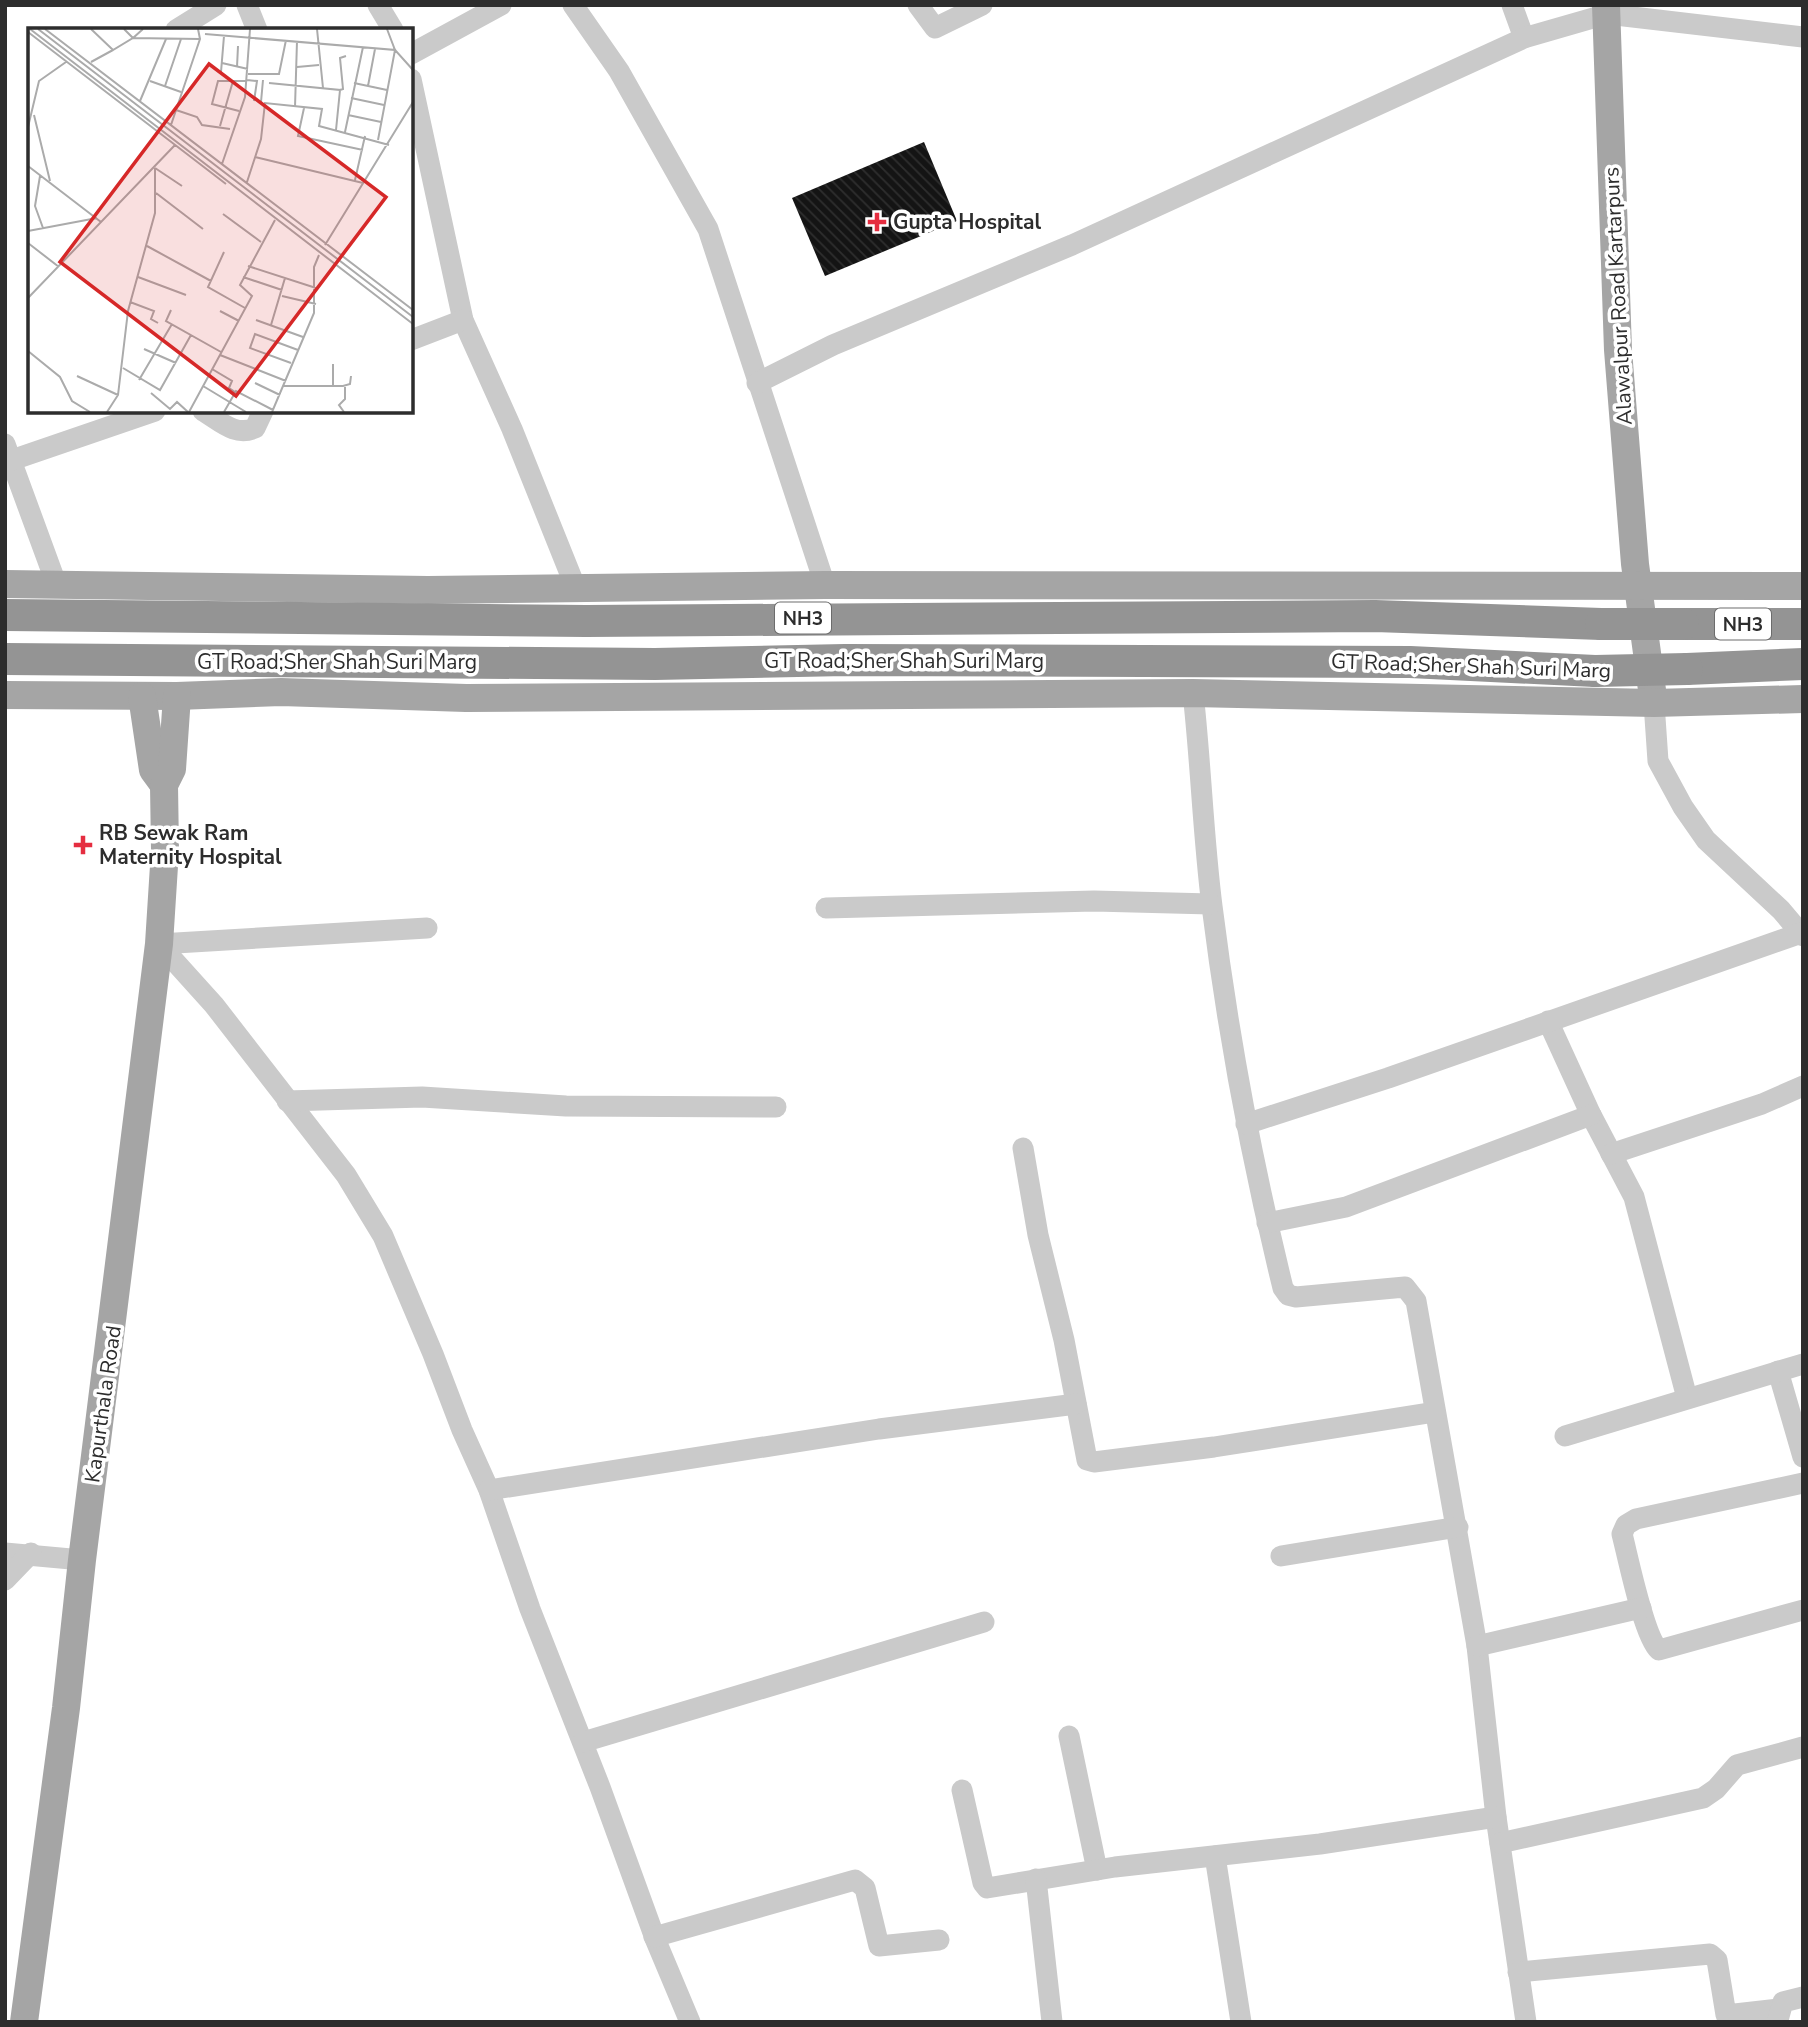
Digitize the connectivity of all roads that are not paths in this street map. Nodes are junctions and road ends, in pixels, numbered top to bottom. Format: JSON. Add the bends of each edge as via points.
{"nodes":[{"id":1,"x":216,"y":5,"type":"edge"},
{"id":2,"x":247,"y":5,"type":"edge"},
{"id":3,"x":378,"y":5,"type":"edge"},
{"id":4,"x":501,"y":5,"type":"edge"},
{"id":5,"x":573,"y":5,"type":"edge"},
{"id":6,"x":918,"y":5,"type":"edge"},
{"id":7,"x":982,"y":5,"type":"edge"},
{"id":8,"x":1512,"y":5,"type":"edge"},
{"id":9,"x":1606,"y":10,"type":"edge"},
{"id":10,"x":474,"y":12,"type":"edge"},
{"id":11,"x":179,"y":28,"type":"edge"},
{"id":12,"x":256,"y":28,"type":"edge"},
{"id":13,"x":392,"y":28,"type":"edge"},
{"id":14,"x":1803,"y":37,"type":"edge"},
{"id":15,"x":1524,"y":38,"type":"junction"},
{"id":16,"x":413,"y":53,"type":"edge"},
{"id":17,"x":413,"y":100,"type":"edge"},
{"id":18,"x":419,"y":164,"type":"edge"},
{"id":19,"x":463,"y":320,"type":"junction"},
{"id":20,"x":413,"y":339,"type":"edge"},
{"id":21,"x":757,"y":383,"type":"junction"},
{"id":22,"x":149,"y":413,"type":"edge"},
{"id":23,"x":207,"y":413,"type":"edge"},
{"id":24,"x":262,"y":413,"type":"edge"},
{"id":25,"x":8,"y":452,"type":"edge"},
{"id":26,"x":56,"y":583,"type":"junction"},
{"id":27,"x":5,"y":584,"type":"edge"},
{"id":28,"x":825,"y":585,"type":"junction"},
{"id":29,"x":575,"y":586,"type":"junction"},
{"id":30,"x":1803,"y":586,"type":"edge"},
{"id":31,"x":1639,"y":587,"type":"junction"},
{"id":32,"x":5,"y":615,"type":"edge"},
{"id":33,"x":1803,"y":624,"type":"edge"},
{"id":34,"x":5,"y":659,"type":"edge"},
{"id":35,"x":1803,"y":664,"type":"edge"},
{"id":36,"x":1193,"y":693,"type":"junction"},
{"id":37,"x":5,"y":695,"type":"edge"},
{"id":38,"x":142,"y":696,"type":"junction"},
{"id":39,"x":177,"y":696,"type":"junction"},
{"id":40,"x":1803,"y":698,"type":"edge"},
{"id":41,"x":1654,"y":703,"type":"junction"},
{"id":42,"x":164,"y":785,"type":"junction"},
{"id":43,"x":1211,"y":904,"type":"junction"},
{"id":44,"x":826,"y":908,"type":"dead end"},
{"id":45,"x":427,"y":928,"type":"dead end"},
{"id":46,"x":1802,"y":935,"type":"edge"},
{"id":47,"x":159,"y":944,"type":"junction"},
{"id":48,"x":1548,"y":1021,"type":"junction"},
{"id":49,"x":1803,"y":1086,"type":"edge"},
{"id":50,"x":287,"y":1101,"type":"junction"},
{"id":51,"x":776,"y":1107,"type":"dead end"},
{"id":52,"x":1591,"y":1115,"type":"junction"},
{"id":53,"x":1246,"y":1124,"type":"junction"},
{"id":54,"x":1023,"y":1148,"type":"dead end"},
{"id":55,"x":1611,"y":1154,"type":"junction"},
{"id":56,"x":1267,"y":1223,"type":"junction"},
{"id":57,"x":1803,"y":1364,"type":"edge"},
{"id":58,"x":1779,"y":1371,"type":"junction"},
{"id":59,"x":1686,"y":1398,"type":"junction"},
{"id":60,"x":1076,"y":1404,"type":"junction"},
{"id":61,"x":1435,"y":1412,"type":"junction"},
{"id":62,"x":1565,"y":1436,"type":"dead end"},
{"id":63,"x":1803,"y":1457,"type":"edge"},
{"id":64,"x":1803,"y":1483,"type":"edge"},
{"id":65,"x":489,"y":1490,"type":"junction"},
{"id":66,"x":1458,"y":1527,"type":"junction"},
{"id":67,"x":5,"y":1553,"type":"edge"},
{"id":68,"x":31,"y":1553,"type":"junction"},
{"id":69,"x":1280,"y":1556,"type":"dead end"},
{"id":70,"x":82,"y":1560,"type":"junction"},
{"id":71,"x":5,"y":1580,"type":"edge"},
{"id":72,"x":1641,"y":1608,"type":"junction"},
{"id":73,"x":1803,"y":1610,"type":"edge"},
{"id":74,"x":984,"y":1622,"type":"dead end"},
{"id":75,"x":1477,"y":1646,"type":"junction"},
{"id":76,"x":1069,"y":1736,"type":"dead end"},
{"id":77,"x":583,"y":1742,"type":"junction"},
{"id":78,"x":1803,"y":1747,"type":"edge"},
{"id":79,"x":962,"y":1790,"type":"dead end"},
{"id":80,"x":1496,"y":1817,"type":"junction"},
{"id":81,"x":1500,"y":1843,"type":"junction"},
{"id":82,"x":1216,"y":1856,"type":"junction"},
{"id":83,"x":1097,"y":1870,"type":"junction"},
{"id":84,"x":1036,"y":1879,"type":"junction"},
{"id":85,"x":654,"y":1937,"type":"junction"},
{"id":86,"x":939,"y":1940,"type":"dead end"},
{"id":87,"x":1518,"y":1972,"type":"junction"},
{"id":88,"x":1803,"y":1997,"type":"edge"},
{"id":89,"x":1778,"y":2015,"type":"edge"},
{"id":90,"x":24,"y":2022,"type":"edge"},
{"id":91,"x":690,"y":2022,"type":"edge"},
{"id":92,"x":1052,"y":2022,"type":"edge"},
{"id":93,"x":1241,"y":2022,"type":"edge"},
{"id":94,"x":1526,"y":2022,"type":"edge"}],
"edges":[{"from":1,"to":11,"type":"street"},
{"from":2,"to":12,"type":"street"},
{"from":3,"to":13,"type":"street"},
{"from":4,"to":10,"type":"street"},
{"from":5,"to":21,"type":"street","via":[[619,71],[708,229]]},
{"from":6,"to":7,"type":"street","via":[[935,27]]},
{"from":8,"to":15,"type":"street"},
{"from":9,"to":14,"type":"street"},
{"from":9,"to":15,"type":"street"},
{"from":9,"to":31,"type":"main road","name":"Alawalpur Road Kartarpurs","via":[[1618,350]]},
{"from":10,"to":16,"type":"street"},
{"from":15,"to":21,"type":"street"},
{"from":17,"to":18,"type":"street"},
{"from":18,"to":19,"type":"street"},
{"from":19,"to":20,"type":"street"},
{"from":19,"to":29,"type":"street"},
{"from":21,"to":28,"type":"street"},
{"from":22,"to":25,"type":"street"},
{"from":23,"to":24,"type":"street","via":[[240,432],[255,428]]},
{"from":25,"to":26,"type":"street"},
{"from":26,"to":27,"type":"main road"},
{"from":26,"to":29,"type":"main road","via":[[428,590]]},
{"from":28,"to":29,"type":"main road"},
{"from":28,"to":31,"type":"main road"},
{"from":30,"to":31,"type":"main road"},
{"from":31,"to":41,"type":"main road","name":"Alawalpur Road Kartarpurs"},
{"from":32,"to":33,"type":"highway","name":"GT Road;Sher Shah Suri Marg","number":"NH3","bridge":true,"via":[[586,621],[1375,616],[1601,624]]},
{"from":34,"to":35,"type":"highway","name":"GT Road;Sher Shah Suri Marg","number":"NH3","bridge":true,"via":[[654,664],[1397,662],[1595,671]]},
{"from":36,"to":39,"type":"main road","via":[[480,698],[281,692]]},
{"from":36,"to":41,"type":"main road"},
{"from":36,"to":43,"type":"street"},
{"from":37,"to":38,"type":"main road"},
{"from":38,"to":39,"type":"main road"},
{"from":38,"to":42,"type":"main road","name":"Kapurthala Road","via":[[153,770]]},
{"from":39,"to":42,"type":"main road","name":"Kapurthala Road","via":[[172,769]]},
{"from":40,"to":41,"type":"main road"},
{"from":41,"to":46,"type":"street","via":[[1658,761],[1683,807],[1706,839]]},
{"from":42,"to":47,"type":"main road","name":"Kapurthala Road"},
{"from":43,"to":44,"type":"street","via":[[1094,901]]},
{"from":43,"to":53,"type":"street"},
{"from":45,"to":47,"type":"street"},
{"from":46,"to":48,"type":"street"},
{"from":47,"to":50,"type":"street","via":[[214,1005]]},
{"from":47,"to":70,"type":"main road","name":"Kapurthala Road"},
{"from":48,"to":52,"type":"street"},
{"from":48,"to":53,"type":"street"},
{"from":49,"to":55,"type":"street"},
{"from":50,"to":51,"type":"street","via":[[422,1097],[566,1106]]},
{"from":50,"to":65,"type":"street","via":[[346,1175],[383,1236]]},
{"from":52,"to":55,"type":"street"},
{"from":52,"to":56,"type":"street","via":[[1346,1207]]},
{"from":53,"to":56,"type":"street"},
{"from":54,"to":60,"type":"street"},
{"from":55,"to":59,"type":"street","via":[[1641,1217]]},
{"from":56,"to":61,"type":"street","via":[[1288,1296],[1400,1287],[1413,1293]]},
{"from":57,"to":58,"type":"street"},
{"from":58,"to":59,"type":"street"},
{"from":58,"to":63,"type":"street"},
{"from":59,"to":62,"type":"street"},
{"from":60,"to":61,"type":"street","via":[[1084,1456],[1094,1462]]},
{"from":60,"to":65,"type":"street","via":[[879,1429]]},
{"from":61,"to":66,"type":"street"},
{"from":64,"to":72,"type":"street","via":[[1636,1519],[1626,1525],[1622,1534]]},
{"from":65,"to":77,"type":"street"},
{"from":66,"to":69,"type":"street"},
{"from":66,"to":75,"type":"street"},
{"from":67,"to":68,"type":"street"},
{"from":68,"to":70,"type":"street"},
{"from":68,"to":71,"type":"street"},
{"from":70,"to":90,"type":"main road","name":"Kapurthala Road"},
{"from":72,"to":73,"type":"street","via":[[1654,1646],[1662,1650]]},
{"from":72,"to":75,"type":"street"},
{"from":74,"to":77,"type":"street"},
{"from":75,"to":80,"type":"street"},
{"from":76,"to":83,"type":"street"},
{"from":77,"to":85,"type":"street"},
{"from":78,"to":81,"type":"street","via":[[1737,1765],[1703,1798]]},
{"from":79,"to":84,"type":"street","via":[[985,1887]]},
{"from":80,"to":81,"type":"street"},
{"from":80,"to":82,"type":"street"},
{"from":81,"to":87,"type":"street"},
{"from":82,"to":83,"type":"street"},
{"from":82,"to":93,"type":"street"},
{"from":83,"to":84,"type":"street"},
{"from":84,"to":92,"type":"street"},
{"from":85,"to":86,"type":"street","via":[[855,1880],[865,1888],[879,1946]]},
{"from":85,"to":91,"type":"street"},
{"from":87,"to":89,"type":"street","via":[[1710,1954],[1717,1960],[1726,2015]]},
{"from":87,"to":94,"type":"street"},
{"from":88,"to":89,"type":"street","via":[[1789,1999]]}]}
